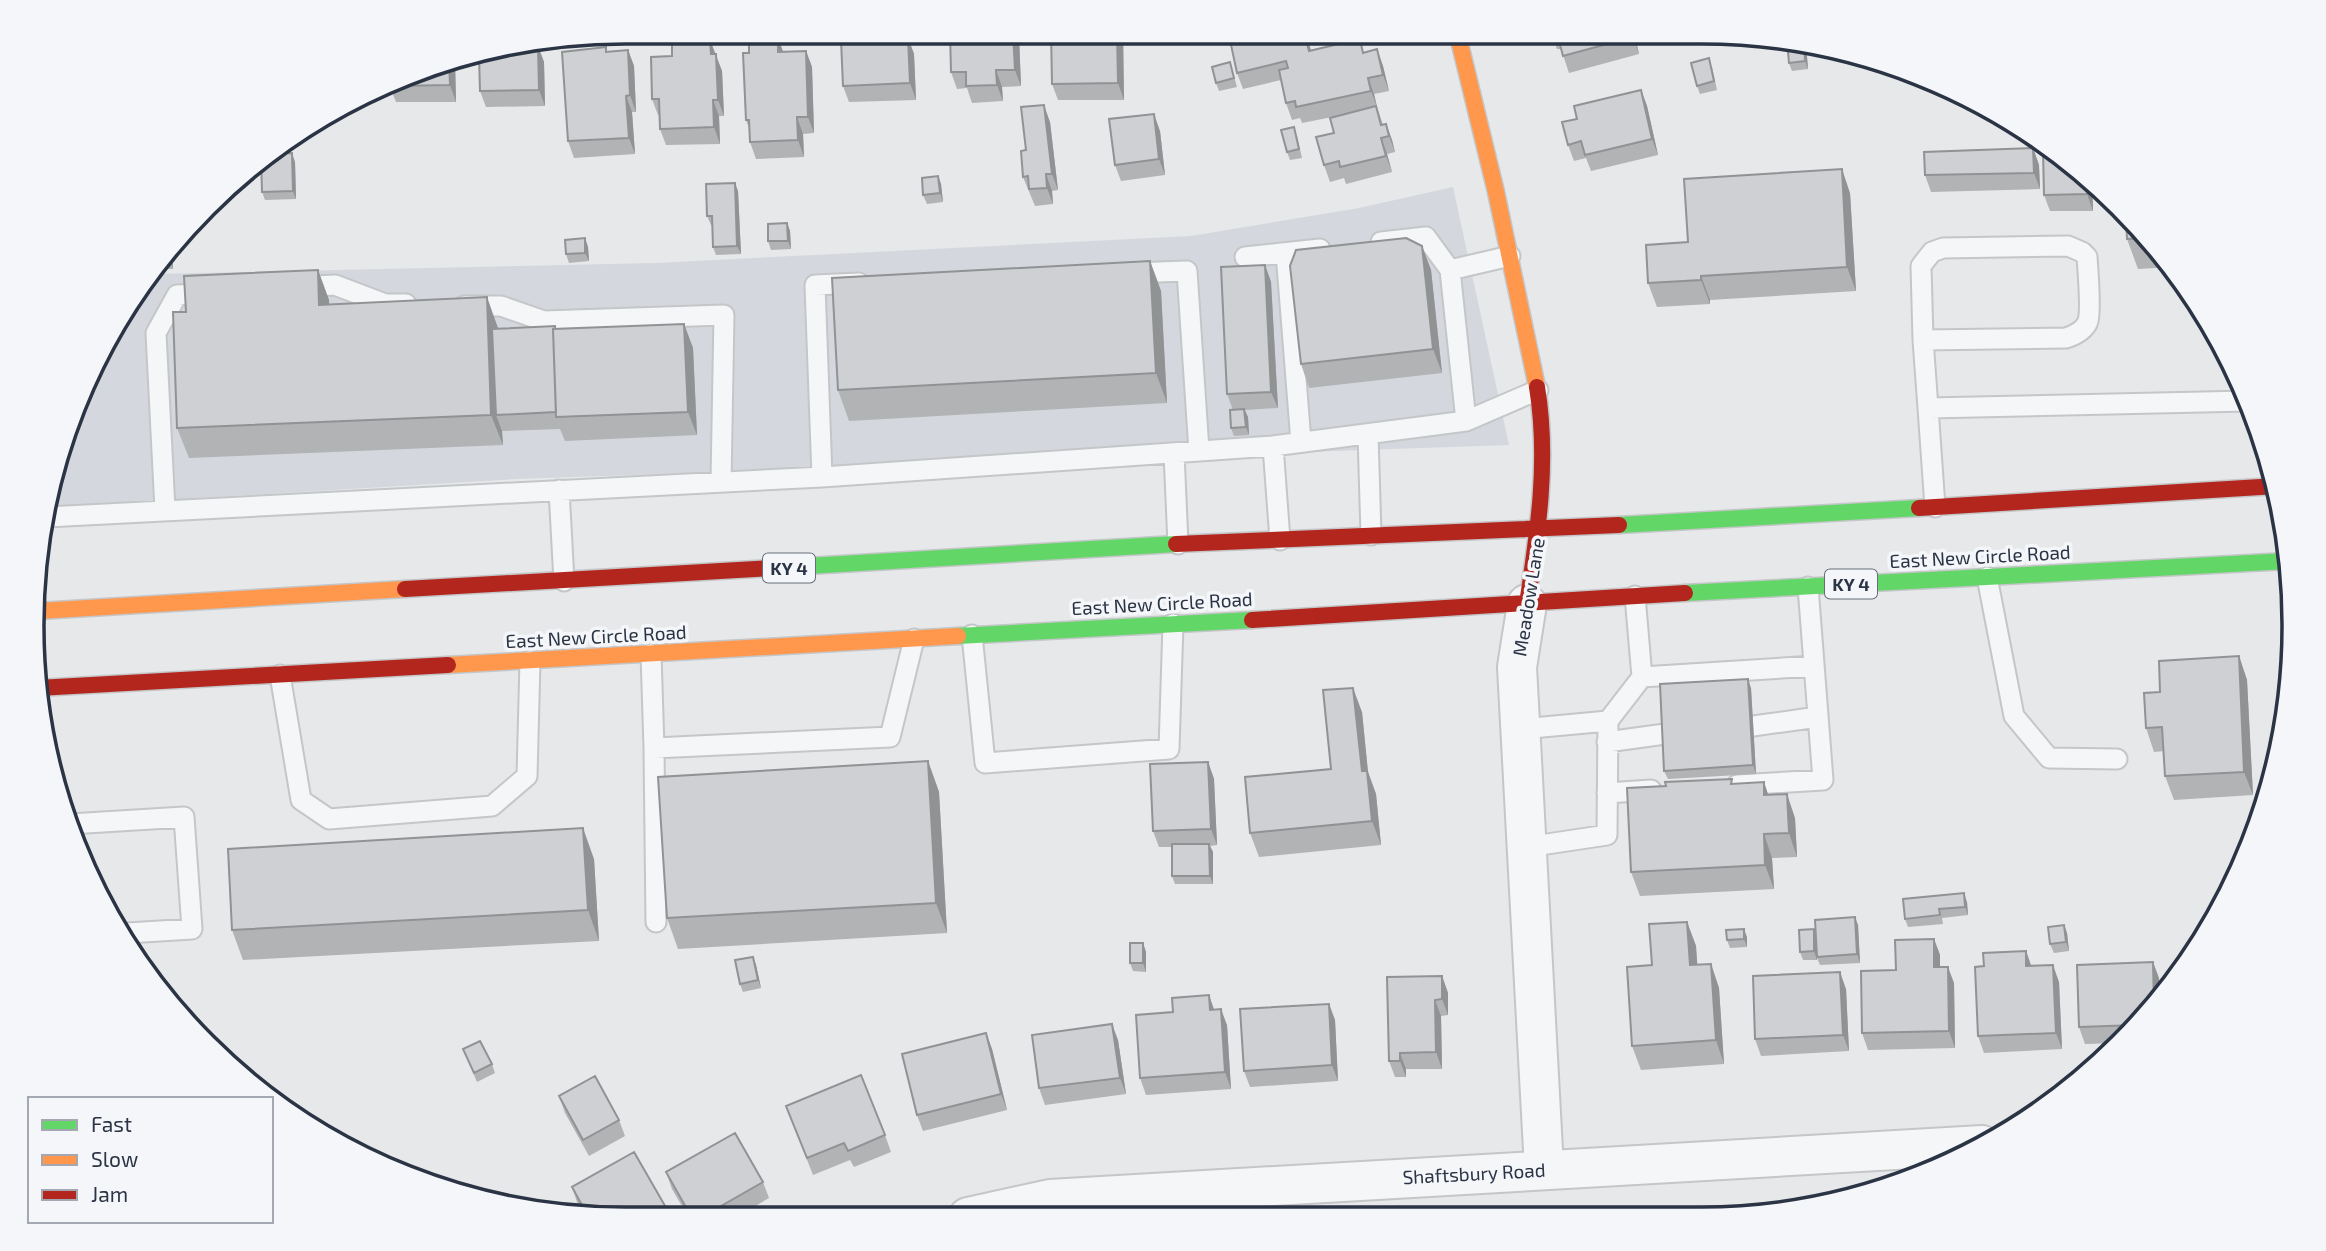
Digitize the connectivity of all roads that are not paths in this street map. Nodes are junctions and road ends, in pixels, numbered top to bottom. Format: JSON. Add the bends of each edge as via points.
{"nodes":[{"id":1,"x":1460,"y":44,"type":"edge"},
{"id":2,"x":1363,"y":244,"type":"edge"},
{"id":3,"x":1337,"y":247,"type":"edge"},
{"id":4,"x":1286,"y":253,"type":"junction"},
{"id":5,"x":1510,"y":256,"type":"junction"},
{"id":6,"x":1245,"y":257,"type":"dead end"},
{"id":7,"x":1450,"y":270,"type":"junction"},
{"id":8,"x":1118,"y":273,"type":"edge"},
{"id":9,"x":884,"y":282,"type":"edge"},
{"id":10,"x":282,"y":288,"type":"edge"},
{"id":11,"x":230,"y":292,"type":"edge"},
{"id":12,"x":424,"y":305,"type":"edge"},
{"id":13,"x":449,"y":305,"type":"edge"},
{"id":14,"x":1923,"y":340,"type":"junction"},
{"id":15,"x":1538,"y":390,"type":"junction"},
{"id":16,"x":2237,"y":401,"type":"edge"},
{"id":17,"x":1928,"y":408,"type":"junction"},
{"id":18,"x":1466,"y":421,"type":"junction"},
{"id":19,"x":1368,"y":434,"type":"junction"},
{"id":20,"x":1301,"y":442,"type":"junction"},
{"id":21,"x":1273,"y":446,"type":"junction"},
{"id":22,"x":1199,"y":451,"type":"junction"},
{"id":23,"x":1174,"y":453,"type":"junction"},
{"id":24,"x":822,"y":477,"type":"junction"},
{"id":25,"x":721,"y":482,"type":"junction"},
{"id":26,"x":2265,"y":487,"type":"edge"},
{"id":27,"x":559,"y":490,"type":"junction"},
{"id":28,"x":1935,"y":507,"type":"junction"},
{"id":29,"x":165,"y":510,"type":"junction"},
{"id":30,"x":54,"y":517,"type":"edge"},
{"id":31,"x":1539,"y":528,"type":"junction"},
{"id":32,"x":1371,"y":535,"type":"junction"},
{"id":33,"x":1280,"y":540,"type":"junction"},
{"id":34,"x":1178,"y":544,"type":"junction"},
{"id":35,"x":2278,"y":562,"type":"edge"},
{"id":36,"x":1987,"y":577,"type":"junction"},
{"id":37,"x":564,"y":581,"type":"junction"},
{"id":38,"x":1808,"y":587,"type":"junction"},
{"id":39,"x":1635,"y":596,"type":"junction"},
{"id":40,"x":1527,"y":604,"type":"junction"},
{"id":41,"x":44,"y":611,"type":"edge"},
{"id":42,"x":1173,"y":624,"type":"junction"},
{"id":43,"x":972,"y":635,"type":"junction"},
{"id":44,"x":914,"y":639,"type":"junction"},
{"id":45,"x":652,"y":654,"type":"junction"},
{"id":46,"x":530,"y":661,"type":"junction"},
{"id":47,"x":1814,"y":666,"type":"junction"},
{"id":48,"x":280,"y":675,"type":"junction"},
{"id":49,"x":1642,"y":677,"type":"junction"},
{"id":50,"x":48,"y":687,"type":"edge"},
{"id":51,"x":1818,"y":717,"type":"junction"},
{"id":52,"x":1608,"y":722,"type":"junction"},
{"id":53,"x":1754,"y":726,"type":"edge"},
{"id":54,"x":1521,"y":729,"type":"junction"},
{"id":55,"x":1665,"y":734,"type":"edge"},
{"id":56,"x":1607,"y":742,"type":"junction"},
{"id":57,"x":654,"y":748,"type":"junction"},
{"id":58,"x":2117,"y":759,"type":"dead end"},
{"id":59,"x":1719,"y":776,"type":"edge"},
{"id":60,"x":1670,"y":789,"type":"edge"},
{"id":61,"x":1607,"y":793,"type":"junction"},
{"id":62,"x":79,"y":823,"type":"edge"},
{"id":63,"x":1527,"y":847,"type":"junction"},
{"id":64,"x":656,"y":922,"type":"dead end"},
{"id":65,"x":132,"y":933,"type":"edge"},
{"id":66,"x":1959,"y":1146,"type":"edge"},
{"id":67,"x":1544,"y":1169,"type":"junction"},
{"id":68,"x":1014,"y":1207,"type":"edge"}],
"edges":[{"from":1,"to":5,"type":"main road","name":"Meadow Lane"},
{"from":2,"to":7,"type":"lane","via":[[1426,237]]},
{"from":3,"to":4,"type":"lane"},
{"from":4,"to":6,"type":"lane"},
{"from":4,"to":20,"type":"lane"},
{"from":5,"to":7,"type":"lane"},
{"from":5,"to":15,"type":"main road","name":"Meadow Lane"},
{"from":7,"to":18,"type":"lane"},
{"from":8,"to":22,"type":"lane","via":[[1186,271]]},
{"from":9,"to":24,"type":"lane","via":[[815,285]]},
{"from":10,"to":12,"type":"lane","via":[[335,285],[385,304]]},
{"from":11,"to":29,"type":"lane","via":[[177,295],[156,333]]},
{"from":13,"to":25,"type":"lane","via":[[501,306],[544,321],[724,315]]},
{"from":14,"to":14,"type":"lane","via":[[1921,266],[1932,252],[1943,248],[2068,246],[2087,257],[2088,321],[2073,336]]},
{"from":14,"to":17,"type":"lane"},
{"from":15,"to":18,"type":"lane"},
{"from":15,"to":31,"type":"main road","name":"Meadow Lane","via":[[1544,460]]},
{"from":16,"to":17,"type":"lane"},
{"from":17,"to":28,"type":"lane"},
{"from":18,"to":19,"type":"lane"},
{"from":19,"to":20,"type":"lane"},
{"from":19,"to":32,"type":"lane"},
{"from":20,"to":21,"type":"lane"},
{"from":21,"to":22,"type":"lane"},
{"from":21,"to":33,"type":"lane"},
{"from":22,"to":23,"type":"lane"},
{"from":23,"to":24,"type":"lane"},
{"from":23,"to":34,"type":"lane"},
{"from":24,"to":25,"type":"lane"},
{"from":25,"to":27,"type":"lane"},
{"from":26,"to":28,"type":"main road","number":"KY 4"},
{"from":27,"to":29,"type":"lane"},
{"from":27,"to":37,"type":"lane"},
{"from":28,"to":31,"type":"main road","number":"KY 4"},
{"from":29,"to":30,"type":"lane"},
{"from":31,"to":32,"type":"main road","number":"KY 4"},
{"from":31,"to":40,"type":"main road","name":"Meadow Lane"},
{"from":32,"to":33,"type":"main road","number":"KY 4"},
{"from":33,"to":34,"type":"main road","number":"KY 4"},
{"from":34,"to":37,"type":"main road","number":"KY 4"},
{"from":35,"to":36,"type":"main road","name":"East New Circle Road","number":"KY 4"},
{"from":36,"to":38,"type":"main road","name":"East New Circle Road","number":"KY 4"},
{"from":36,"to":58,"type":"lane","via":[[2014,716],[2049,758]]},
{"from":37,"to":41,"type":"main road","number":"KY 4"},
{"from":38,"to":39,"type":"main road","name":"East New Circle Road","number":"KY 4"},
{"from":38,"to":47,"type":"lane"},
{"from":39,"to":40,"type":"main road","name":"East New Circle Road","number":"KY 4"},
{"from":39,"to":49,"type":"lane"},
{"from":40,"to":42,"type":"main road","name":"East New Circle Road","number":"KY 4"},
{"from":40,"to":54,"type":"street","name":"Meadow Lane","via":[[1517,667]]},
{"from":42,"to":43,"type":"main road","name":"East New Circle Road","number":"KY 4"},
{"from":42,"to":43,"type":"lane","via":[[1169,749],[985,763]]},
{"from":43,"to":44,"type":"main road","name":"East New Circle Road","number":"KY 4"},
{"from":44,"to":45,"type":"main road","name":"East New Circle Road","number":"KY 4"},
{"from":44,"to":57,"type":"lane","via":[[890,737]]},
{"from":45,"to":46,"type":"main road","name":"East New Circle Road","number":"KY 4"},
{"from":45,"to":57,"type":"lane"},
{"from":46,"to":48,"type":"main road","name":"East New Circle Road","number":"KY 4"},
{"from":46,"to":48,"type":"lane","via":[[527,776],[492,806],[329,819],[301,800]]},
{"from":47,"to":49,"type":"lane","via":[[1712,681]]},
{"from":47,"to":51,"type":"lane"},
{"from":48,"to":50,"type":"main road","name":"East New Circle Road","number":"KY 4"},
{"from":49,"to":52,"type":"lane"},
{"from":51,"to":53,"type":"lane"},
{"from":51,"to":59,"type":"lane","via":[[1823,780],[1721,786]]},
{"from":52,"to":54,"type":"lane"},
{"from":52,"to":56,"type":"lane"},
{"from":54,"to":63,"type":"street","name":"Meadow Lane"},
{"from":55,"to":56,"type":"lane"},
{"from":56,"to":61,"type":"lane"},
{"from":57,"to":64,"type":"lane"},
{"from":60,"to":61,"type":"lane"},
{"from":61,"to":63,"type":"lane","via":[[1607,835]]},
{"from":62,"to":65,"type":"lane","via":[[184,817],[192,929]]},
{"from":63,"to":67,"type":"street","name":"Meadow Lane"},
{"from":66,"to":67,"type":"street","name":"Shaftsbury Road"},
{"from":67,"to":68,"type":"street","name":"Shaftsbury Road","via":[[1050,1199]]}]}
